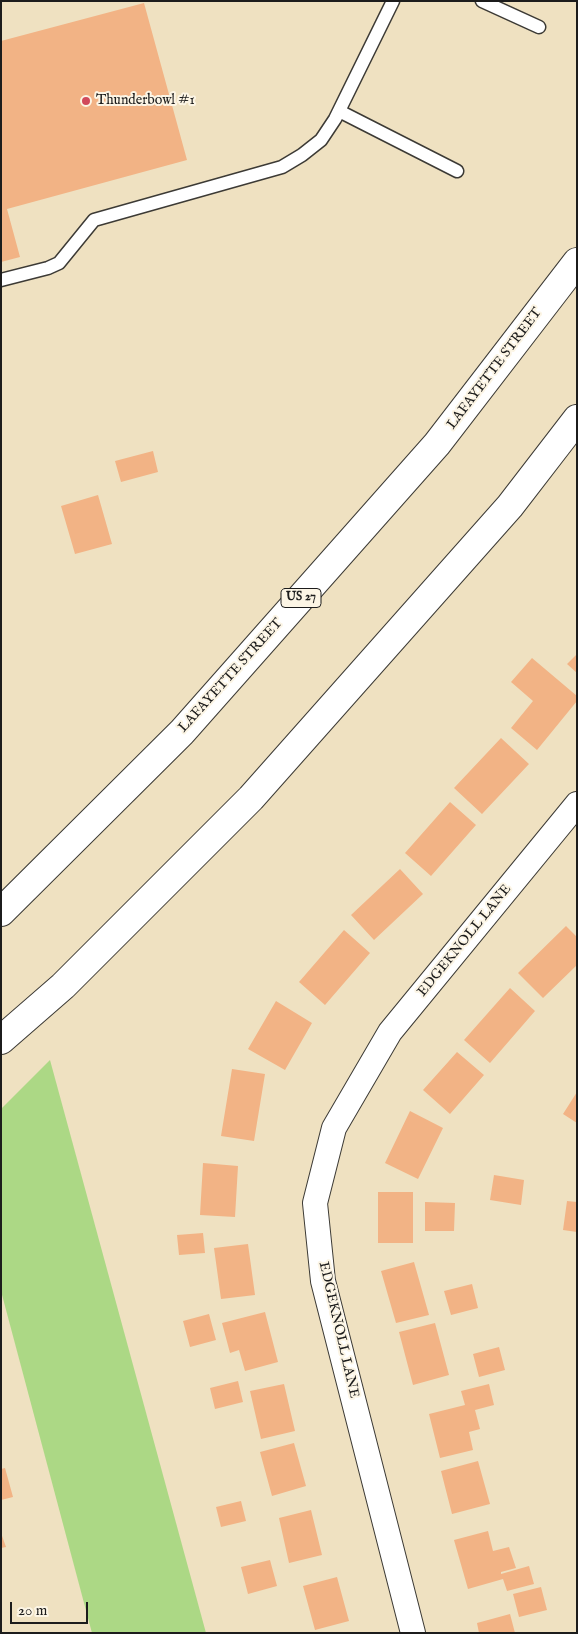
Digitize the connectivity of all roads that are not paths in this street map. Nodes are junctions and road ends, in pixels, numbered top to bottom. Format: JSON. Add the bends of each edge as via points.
{"nodes":[{"id":1,"x":393,"y":1,"type":"edge"},
{"id":2,"x":482,"y":1,"type":"edge"},
{"id":3,"x":539,"y":27,"type":"dead end"},
{"id":4,"x":339,"y":111,"type":"junction"},
{"id":5,"x":457,"y":171,"type":"dead end"},
{"id":6,"x":577,"y":262,"type":"edge"},
{"id":7,"x":1,"y":280,"type":"edge"},
{"id":8,"x":577,"y":419,"type":"edge"},
{"id":9,"x":577,"y":804,"type":"edge"},
{"id":10,"x":1,"y":912,"type":"edge"},
{"id":11,"x":1,"y":1040,"type":"edge"},
{"id":12,"x":412,"y":1633,"type":"edge"}],
"edges":[{"from":1,"to":4,"type":"lane"},
{"from":2,"to":3,"type":"lane"},
{"from":4,"to":5,"type":"lane"},
{"from":4,"to":7,"type":"lane","via":[[321,140],[282,167],[94,220],[58,263]]},
{"from":6,"to":10,"type":"highway","name":"LAFAYETTE STREET","number":"US 27","via":[[430,452],[182,732]]},
{"from":8,"to":11,"type":"highway","via":[[510,506],[252,798],[63,986]]},
{"from":9,"to":12,"type":"street","name":"EDGEKNOLL LANE","via":[[390,1032],[334,1128],[315,1203],[323,1281]]}]}
